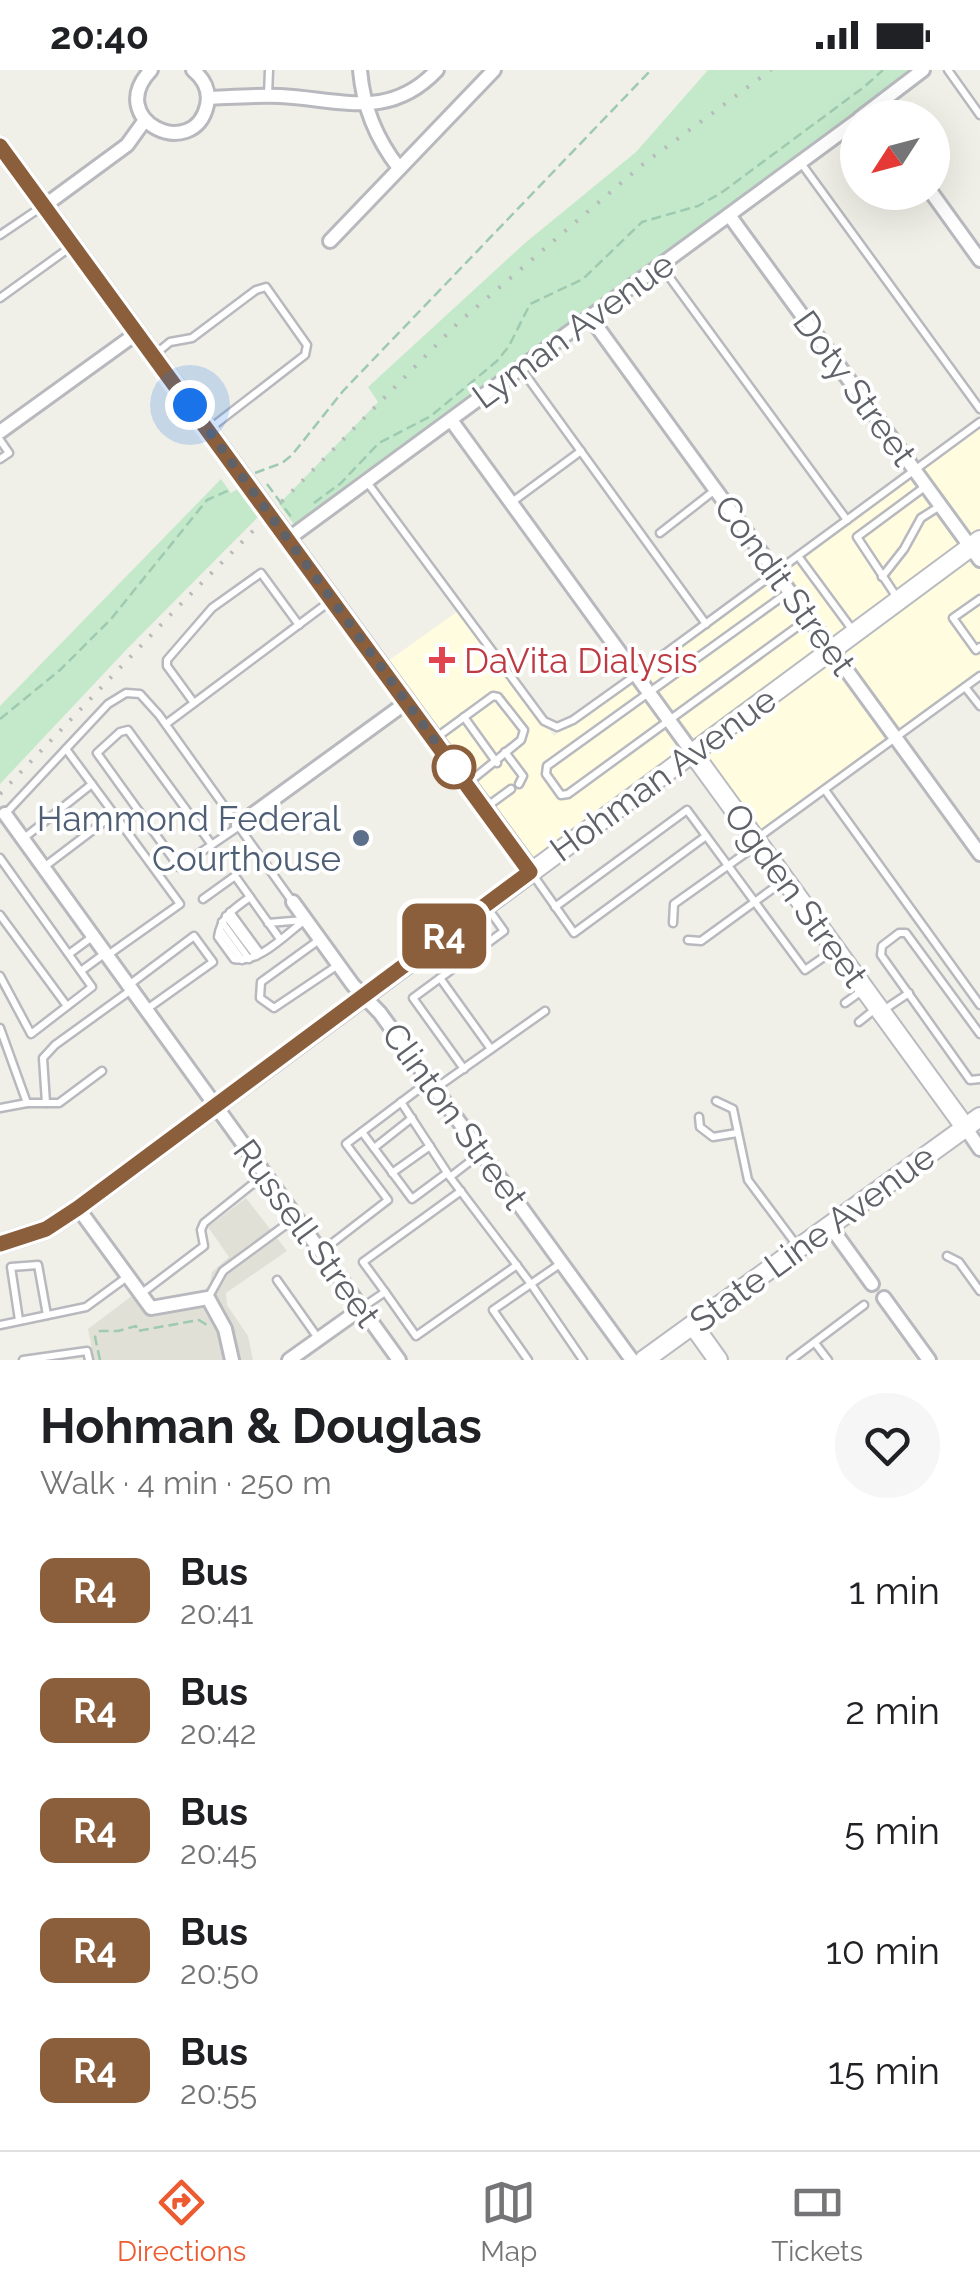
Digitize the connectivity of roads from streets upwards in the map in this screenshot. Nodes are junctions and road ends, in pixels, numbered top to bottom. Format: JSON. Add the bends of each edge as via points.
{"nodes":[{"id":1,"x":151,"y":70,"type":"edge"},
{"id":2,"x":193,"y":70,"type":"edge"},
{"id":3,"x":360,"y":70,"type":"edge"},
{"id":4,"x":436,"y":70,"type":"edge"},
{"id":5,"x":494,"y":70,"type":"edge"},
{"id":6,"x":923,"y":70,"type":"edge"},
{"id":7,"x":208,"y":98,"type":"junction"},
{"id":8,"x":886,"y":100,"type":"edge"},
{"id":9,"x":368,"y":105,"type":"junction"},
{"id":10,"x":145,"y":120,"type":"junction"},
{"id":11,"x":840,"y":135,"type":"edge"},
{"id":12,"x":0,"y":146,"type":"edge"},
{"id":13,"x":399,"y":168,"type":"junction"},
{"id":14,"x":44,"y":206,"type":"junction"},
{"id":15,"x":944,"y":210,"type":"edge"},
{"id":16,"x":730,"y":215,"type":"junction"},
{"id":17,"x":330,"y":241,"type":"dead end"},
{"id":18,"x":980,"y":260,"type":"edge"},
{"id":19,"x":590,"y":317,"type":"junction"},
{"id":20,"x":137,"y":333,"type":"junction"},
{"id":21,"x":451,"y":420,"type":"junction"},
{"id":22,"x":0,"y":432,"type":"edge"},
{"id":23,"x":288,"y":540,"type":"junction"},
{"id":24,"x":977,"y":549,"type":"edge"},
{"id":25,"x":831,"y":650,"type":"junction"},
{"id":26,"x":407,"y":702,"type":"junction"},
{"id":27,"x":692,"y":752,"type":"junction"},
{"id":28,"x":5,"y":814,"type":"road end"},
{"id":29,"x":238,"y":825,"type":"road end"},
{"id":30,"x":980,"y":854,"type":"edge"},
{"id":31,"x":530,"y":872,"type":"junction"},
{"id":32,"x":293,"y":902,"type":"road end"},
{"id":33,"x":364,"y":996,"type":"junction"},
{"id":34,"x":216,"y":1106,"type":"junction"},
{"id":35,"x":972,"y":1122,"type":"edge"},
{"id":36,"x":980,"y":1149,"type":"edge"},
{"id":37,"x":78,"y":1208,"type":"junction"},
{"id":38,"x":830,"y":1226,"type":"junction"},
{"id":39,"x":0,"y":1244,"type":"edge"},
{"id":40,"x":872,"y":1284,"type":"dead end"},
{"id":41,"x":884,"y":1298,"type":"dead end"},
{"id":42,"x":362,"y":1308,"type":"junction"},
{"id":43,"x":693,"y":1325,"type":"junction"},
{"id":44,"x":232,"y":1360,"type":"edge"},
{"id":45,"x":289,"y":1360,"type":"edge"},
{"id":46,"x":399,"y":1360,"type":"edge"},
{"id":47,"x":632,"y":1360,"type":"edge"},
{"id":48,"x":644,"y":1360,"type":"edge"},
{"id":49,"x":718,"y":1360,"type":"edge"},
{"id":50,"x":929,"y":1360,"type":"edge"}],
"edges":[{"from":1,"to":10,"type":"street","via":[[137,99]]},
{"from":2,"to":7,"type":"street"},
{"from":3,"to":9,"type":"street"},
{"from":4,"to":9,"type":"street","via":[[412,91]]},
{"from":5,"to":13,"type":"street"},
{"from":6,"to":8,"type":"street","name":"Lyman Avenue"},
{"from":7,"to":9,"type":"street"},
{"from":7,"to":10,"type":"street","via":[[202,118],[184,132],[163,132]]},
{"from":9,"to":13,"type":"street","via":[[381,145]]},
{"from":10,"to":14,"type":"street","via":[[127,145]]},
{"from":11,"to":16,"type":"street","name":"Lyman Avenue"},
{"from":12,"to":14,"type":"street"},
{"from":13,"to":17,"type":"street"},
{"from":14,"to":20,"type":"street"},
{"from":15,"to":18,"type":"street"},
{"from":16,"to":19,"type":"street","name":"Lyman Avenue"},
{"from":16,"to":24,"type":"street","name":"Doty Street"},
{"from":19,"to":21,"type":"street","name":"Lyman Avenue"},
{"from":19,"to":25,"type":"street","name":"Condit Street"},
{"from":20,"to":22,"type":"street"},
{"from":20,"to":23,"type":"street"},
{"from":21,"to":23,"type":"street","name":"Lyman Avenue"},
{"from":21,"to":27,"type":"street","name":"Ogden Street"},
{"from":23,"to":26,"type":"street"},
{"from":24,"to":25,"type":"street","name":"Hohman Avenue"},
{"from":25,"to":27,"type":"street","name":"Hohman Avenue"},
{"from":25,"to":30,"type":"street","name":"Condit Street"},
{"from":26,"to":29,"type":"street"},
{"from":26,"to":31,"type":"street"},
{"from":27,"to":31,"type":"street","name":"Hohman Avenue"},
{"from":27,"to":35,"type":"street","name":"Ogden Street","via":[[879,1010]]},
{"from":28,"to":34,"type":"street","name":"Russell Street"},
{"from":31,"to":33,"type":"street","name":"Hohman Avenue"},
{"from":32,"to":33,"type":"street","name":"Clinton Street"},
{"from":33,"to":34,"type":"street","name":"Hohman Avenue"},
{"from":33,"to":47,"type":"street","name":"Clinton Street"},
{"from":34,"to":37,"type":"street","name":"Hohman Avenue"},
{"from":34,"to":42,"type":"street","name":"Russell Street"},
{"from":35,"to":36,"type":"street"},
{"from":35,"to":38,"type":"street","name":"State Line Avenue"},
{"from":37,"to":39,"type":"street","name":"Hohman Avenue","via":[[46,1229]]},
{"from":37,"to":44,"type":"street","via":[[151,1308],[208,1298]]},
{"from":38,"to":40,"type":"street"},
{"from":38,"to":43,"type":"street","name":"State Line Avenue"},
{"from":41,"to":50,"type":"street"},
{"from":42,"to":45,"type":"street"},
{"from":42,"to":46,"type":"street","name":"Russell Street"},
{"from":43,"to":48,"type":"street","name":"State Line Avenue"},
{"from":43,"to":49,"type":"street"}]}
